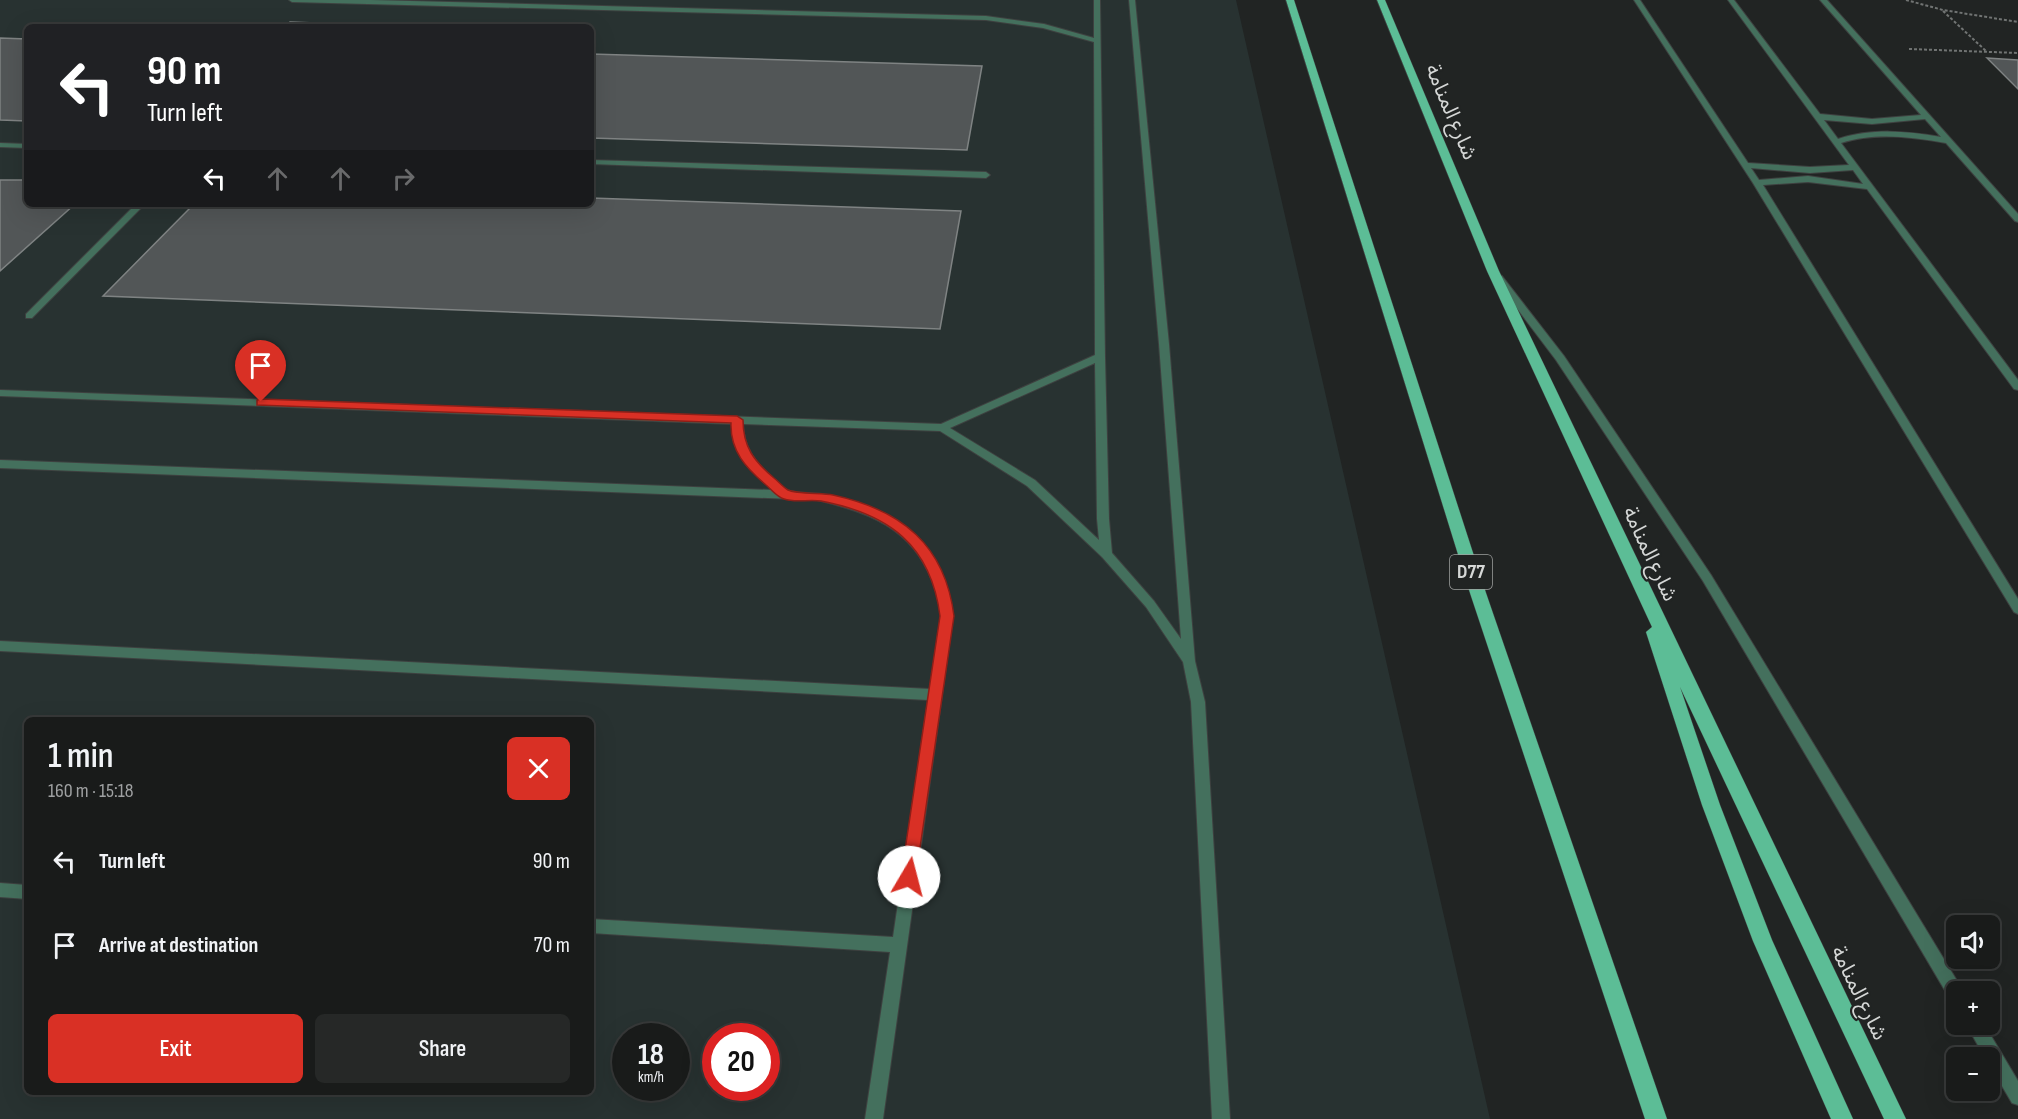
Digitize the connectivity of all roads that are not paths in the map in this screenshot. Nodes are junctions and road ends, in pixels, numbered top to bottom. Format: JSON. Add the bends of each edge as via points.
{"nodes":[{"id":1,"x":292,"y":0,"type":"edge"},
{"id":2,"x":1097,"y":0,"type":"edge"},
{"id":3,"x":1132,"y":0,"type":"edge"},
{"id":4,"x":1290,"y":0,"type":"edge"},
{"id":5,"x":1381,"y":0,"type":"edge"},
{"id":6,"x":1637,"y":0,"type":"edge"},
{"id":7,"x":1731,"y":0,"type":"edge"},
{"id":8,"x":1823,"y":0,"type":"edge"},
{"id":9,"x":1097,"y":41,"type":"junction"},
{"id":10,"x":1816,"y":116,"type":"junction"},
{"id":11,"x":1927,"y":116,"type":"junction"},
{"id":12,"x":1949,"y":141,"type":"junction"},
{"id":13,"x":1835,"y":142,"type":"junction"},
{"id":14,"x":0,"y":145,"type":"edge"},
{"id":15,"x":24,"y":146,"type":"edge"},
{"id":16,"x":594,"y":162,"type":"edge"},
{"id":17,"x":1745,"y":165,"type":"junction"},
{"id":18,"x":1855,"y":167,"type":"junction"},
{"id":19,"x":986,"y":175,"type":"dead end"},
{"id":20,"x":1757,"y":183,"type":"junction"},
{"id":21,"x":1870,"y":187,"type":"junction"},
{"id":22,"x":139,"y":207,"type":"edge"},
{"id":23,"x":2018,"y":219,"type":"edge"},
{"id":24,"x":1493,"y":271,"type":"junction"},
{"id":25,"x":29,"y":316,"type":"dead end"},
{"id":26,"x":1100,"y":357,"type":"junction"},
{"id":27,"x":2018,"y":387,"type":"edge"},
{"id":28,"x":0,"y":393,"type":"edge"},
{"id":29,"x":737,"y":420,"type":"junction"},
{"id":30,"x":942,"y":428,"type":"junction"},
{"id":31,"x":0,"y":464,"type":"edge"},
{"id":32,"x":786,"y":495,"type":"junction"},
{"id":33,"x":1106,"y":554,"type":"junction"},
{"id":34,"x":2002,"y":583,"type":"junction"},
{"id":35,"x":1640,"y":585,"type":"junction"},
{"id":36,"x":2018,"y":585,"type":"edge"},
{"id":37,"x":2018,"y":609,"type":"edge"},
{"id":38,"x":0,"y":646,"type":"edge"},
{"id":39,"x":1189,"y":661,"type":"junction"},
{"id":40,"x":935,"y":695,"type":"junction"},
{"id":41,"x":0,"y":890,"type":"edge"},
{"id":42,"x":24,"y":892,"type":"edge"},
{"id":43,"x":594,"y":926,"type":"edge"},
{"id":44,"x":899,"y":945,"type":"junction"},
{"id":45,"x":1948,"y":981,"type":"edge"},
{"id":46,"x":1981,"y":1035,"type":"edge"},
{"id":47,"x":2018,"y":1097,"type":"edge"},
{"id":48,"x":874,"y":1119,"type":"edge"},
{"id":49,"x":1221,"y":1119,"type":"edge"},
{"id":50,"x":1656,"y":1119,"type":"edge"},
{"id":51,"x":1842,"y":1119,"type":"edge"},
{"id":52,"x":1895,"y":1119,"type":"edge"}],
"edges":[{"from":1,"to":9,"type":"lane","via":[[986,18],[1033,24]]},
{"from":2,"to":9,"type":"lane"},
{"from":3,"to":39,"type":"lane"},
{"from":4,"to":50,"type":"main road","number":"D77","via":[[1478,593]]},
{"from":5,"to":24,"type":"main road","name":"شارع المنامة"},
{"from":6,"to":17,"type":"lane"},
{"from":7,"to":10,"type":"lane"},
{"from":8,"to":11,"type":"lane"},
{"from":9,"to":26,"type":"lane"},
{"from":10,"to":11,"type":"lane","via":[[1874,122]]},
{"from":10,"to":13,"type":"lane"},
{"from":11,"to":12,"type":"lane"},
{"from":12,"to":13,"type":"lane","via":[[1921,135],[1871,133]]},
{"from":12,"to":23,"type":"lane"},
{"from":13,"to":18,"type":"lane"},
{"from":14,"to":15,"type":"lane"},
{"from":16,"to":19,"type":"lane"},
{"from":17,"to":18,"type":"lane","via":[[1810,170]]},
{"from":17,"to":20,"type":"lane"},
{"from":18,"to":21,"type":"lane"},
{"from":20,"to":21,"type":"lane","via":[[1808,179]]},
{"from":20,"to":34,"type":"lane"},
{"from":21,"to":27,"type":"lane"},
{"from":22,"to":25,"type":"lane"},
{"from":24,"to":35,"type":"main road","name":"شارع المنامة"},
{"from":24,"to":45,"type":"lane","via":[[1560,358],[1707,578]]},
{"from":26,"to":30,"type":"lane"},
{"from":26,"to":33,"type":"lane"},
{"from":28,"to":29,"type":"lane"},
{"from":29,"to":30,"type":"lane"},
{"from":29,"to":32,"type":"lane","via":[[737,436],[751,465]]},
{"from":30,"to":33,"type":"lane","via":[[1031,483]]},
{"from":31,"to":32,"type":"lane"},
{"from":32,"to":40,"type":"lane","via":[[847,502],[900,527],[919,545],[938,574],[947,616]]},
{"from":33,"to":39,"type":"lane","via":[[1150,604]]},
{"from":34,"to":36,"type":"lane"},
{"from":34,"to":37,"type":"lane"},
{"from":35,"to":51,"type":"main road","via":[[1715,815],[1763,941]]},
{"from":35,"to":52,"type":"main road","name":"شارع المنامة"},
{"from":38,"to":40,"type":"lane"},
{"from":39,"to":49,"type":"lane","via":[[1198,702]]},
{"from":40,"to":44,"type":"lane"},
{"from":41,"to":42,"type":"lane"},
{"from":43,"to":44,"type":"lane"},
{"from":44,"to":48,"type":"lane"},
{"from":46,"to":47,"type":"lane"}]}
